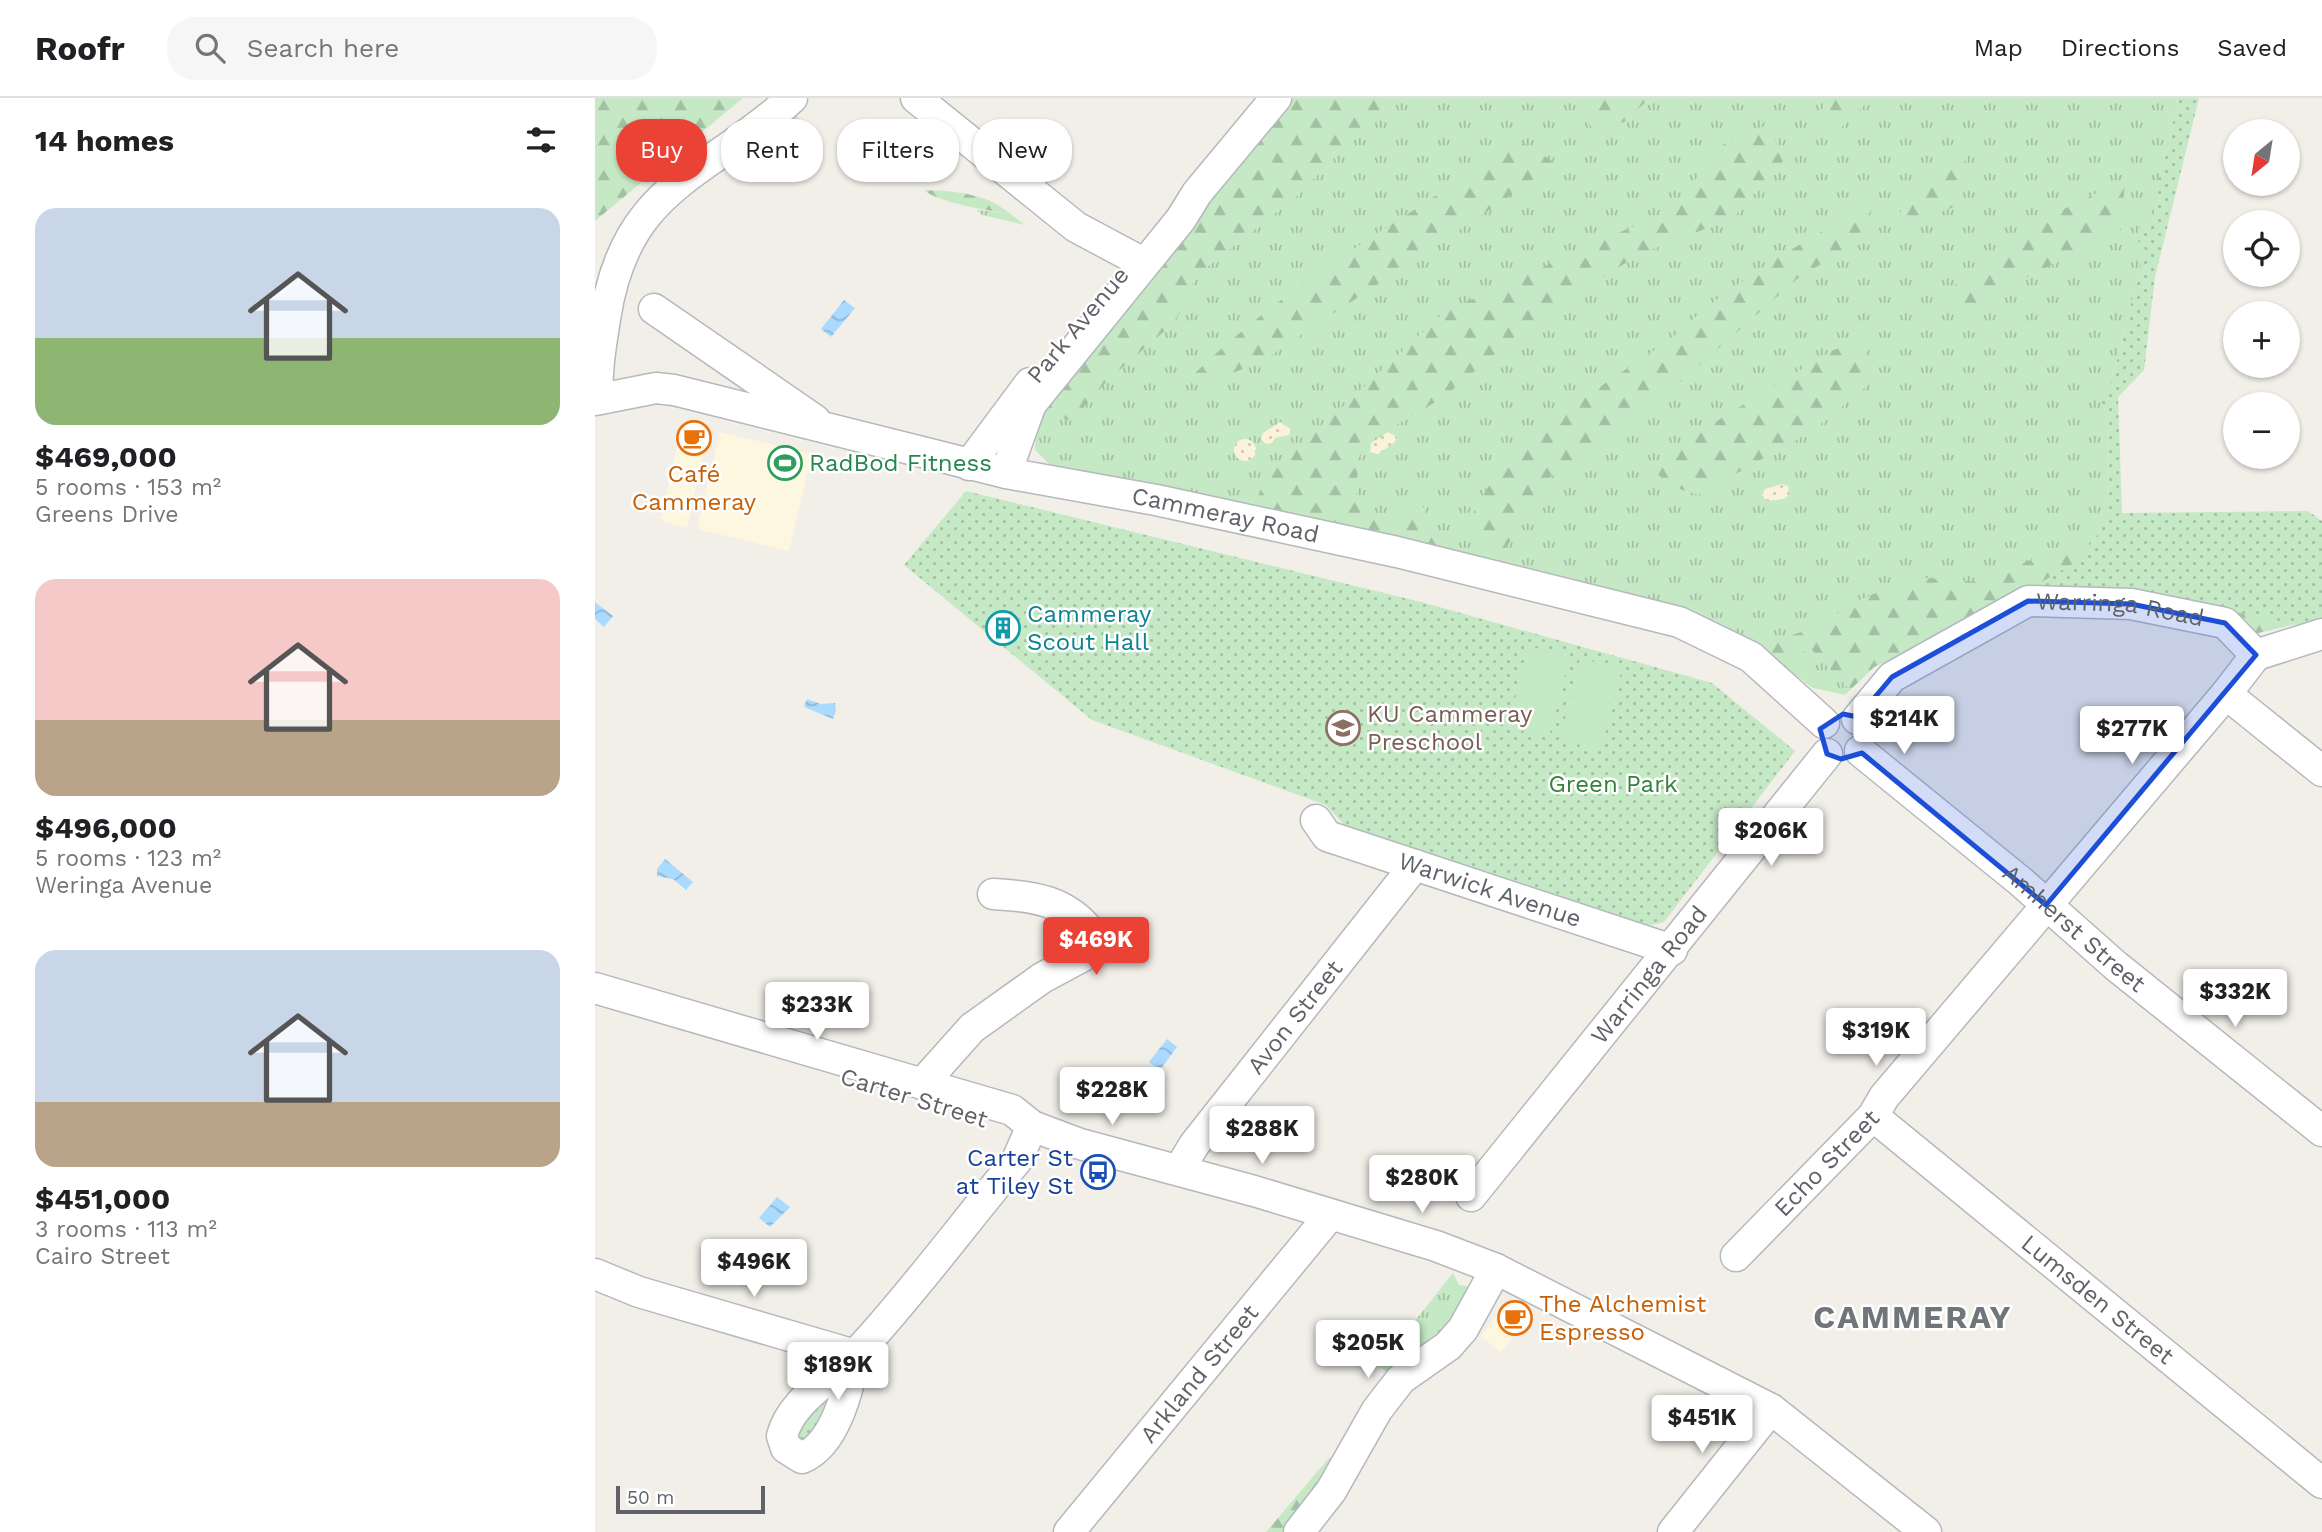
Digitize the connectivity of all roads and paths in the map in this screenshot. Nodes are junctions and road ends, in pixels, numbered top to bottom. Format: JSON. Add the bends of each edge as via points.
{"nodes":[{"id":1,"x":792,"y":98,"type":"edge"},
{"id":2,"x":916,"y":98,"type":"edge"},
{"id":3,"x":1276,"y":98,"type":"edge"},
{"id":4,"x":1197,"y":193,"type":"junction"},
{"id":5,"x":1134,"y":258,"type":"junction"},
{"id":6,"x":602,"y":286,"type":"edge"},
{"id":7,"x":654,"y":309,"type":"dead end"},
{"id":8,"x":755,"y":376,"type":"junction"},
{"id":9,"x":596,"y":399,"type":"edge"},
{"id":10,"x":746,"y":408,"type":"junction"},
{"id":11,"x":826,"y":429,"type":"junction"},
{"id":12,"x":969,"y":465,"type":"junction"},
{"id":13,"x":1006,"y":473,"type":"junction"},
{"id":14,"x":2322,"y":634,"type":"edge"},
{"id":15,"x":2256,"y":655,"type":"junction"},
{"id":16,"x":2226,"y":694,"type":"junction"},
{"id":17,"x":1857,"y":719,"type":"junction"},
{"id":18,"x":1824,"y":723,"type":"junction"},
{"id":19,"x":1860,"y":751,"type":"junction"},
{"id":20,"x":1828,"y":754,"type":"junction"},
{"id":21,"x":2322,"y":771,"type":"edge"},
{"id":22,"x":1315,"y":820,"type":"dead end"},
{"id":23,"x":1415,"y":865,"type":"junction"},
{"id":24,"x":993,"y":894,"type":"dead end"},
{"id":25,"x":2046,"y":905,"type":"junction"},
{"id":26,"x":1672,"y":950,"type":"junction"},
{"id":27,"x":595,"y":988,"type":"edge"},
{"id":28,"x":595,"y":1003,"type":"edge"},
{"id":29,"x":922,"y":1084,"type":"junction"},
{"id":30,"x":1873,"y":1116,"type":"junction"},
{"id":31,"x":1032,"y":1126,"type":"junction"},
{"id":32,"x":2322,"y":1131,"type":"edge"},
{"id":33,"x":1179,"y":1170,"type":"junction"},
{"id":34,"x":1471,"y":1196,"type":"dead end"},
{"id":35,"x":1330,"y":1215,"type":"junction"},
{"id":36,"x":1736,"y":1256,"type":"dead end"},
{"id":37,"x":1496,"y":1269,"type":"junction"},
{"id":38,"x":595,"y":1274,"type":"edge"},
{"id":39,"x":639,"y":1292,"type":"junction"},
{"id":40,"x":595,"y":1293,"type":"edge"},
{"id":41,"x":1771,"y":1409,"type":"junction"},
{"id":42,"x":2322,"y":1483,"type":"edge"},
{"id":43,"x":1069,"y":1532,"type":"edge"},
{"id":44,"x":1299,"y":1532,"type":"edge"},
{"id":45,"x":1672,"y":1532,"type":"edge"},
{"id":46,"x":1926,"y":1532,"type":"edge"}],
"edges":[{"from":1,"to":6,"type":"street","via":[[656,203],[636,227]]},
{"from":2,"to":5,"type":"street","via":[[1076,227]]},
{"from":3,"to":4,"type":"street","name":"Park Avenue"},
{"from":4,"to":5,"type":"street","name":"Park Avenue"},
{"from":4,"to":13,"type":"street","name":"Park Avenue","via":[[1181,219],[1031,404]]},
{"from":5,"to":12,"type":"street","name":"Park Avenue","via":[[1006,412]]},
{"from":6,"to":9,"type":"street"},
{"from":7,"to":8,"type":"street"},
{"from":8,"to":10,"type":"street"},
{"from":8,"to":11,"type":"street"},
{"from":9,"to":10,"type":"street","name":"Cammeray Road","via":[[656,388]]},
{"from":10,"to":11,"type":"street","name":"Cammeray Road"},
{"from":11,"to":12,"type":"street","name":"Cammeray Road"},
{"from":12,"to":13,"type":"street","name":"Cammeray Road"},
{"from":13,"to":18,"type":"street","name":"Cammeray Road","via":[[1384,549],[1679,622],[1751,657]]},
{"from":14,"to":15,"type":"street"},
{"from":15,"to":16,"type":"street","name":"Echo Street"},
{"from":15,"to":17,"type":"street","name":"Warringa Road","via":[[2225,623],[2131,604],[2028,601],[1892,677]]},
{"from":16,"to":21,"type":"street"},
{"from":16,"to":25,"type":"street","name":"Echo Street"},
{"from":17,"to":18,"type":"street","via":[[1836,714]]},
{"from":17,"to":19,"type":"street","via":[[1865,731]]},
{"from":18,"to":20,"type":"street","via":[[1820,743]]},
{"from":19,"to":20,"type":"street","via":[[1848,759]]},
{"from":19,"to":25,"type":"street","name":"Amherst Street"},
{"from":20,"to":26,"type":"street","name":"Warringa Road"},
{"from":22,"to":23,"type":"street","name":"Warwick Avenue","via":[[1327,836]]},
{"from":23,"to":26,"type":"street","name":"Warwick Avenue"},
{"from":23,"to":33,"type":"street","name":"Avon Street","via":[[1194,1144]]},
{"from":24,"to":29,"type":"street","via":[[1035,896],[1056,905],[1084,923],[1092,934],[1090,947],[972,1028]]},
{"from":25,"to":30,"type":"street","name":"Echo Street","via":[[1884,1097]]},
{"from":25,"to":32,"type":"street","name":"Amherst Street"},
{"from":26,"to":34,"type":"street","name":"Warringa Road"},
{"from":27,"to":29,"type":"street","name":"Carter Street"},
{"from":28,"to":31,"type":"street","name":"Carter Street","via":[[1006,1126]]},
{"from":29,"to":31,"type":"street","name":"Carter Street","via":[[1012,1110]]},
{"from":30,"to":36,"type":"street","name":"Echo Street"},
{"from":30,"to":42,"type":"street","name":"Lumsden Street"},
{"from":31,"to":33,"type":"street","name":"Carter Street"},
{"from":31,"to":39,"type":"street","via":[[1017,1160],[855,1355]]},
{"from":33,"to":35,"type":"street","name":"Carter Street"},
{"from":35,"to":37,"type":"street","name":"Carter Street"},
{"from":35,"to":43,"type":"street","name":"Arkland Street"},
{"from":37,"to":41,"type":"street","name":"Carter Street"},
{"from":37,"to":44,"type":"street","via":[[1463,1329],[1448,1346],[1401,1379],[1377,1410],[1331,1491]]},
{"from":38,"to":39,"type":"street"},
{"from":39,"to":40,"type":"street"},
{"from":41,"to":45,"type":"street"},
{"from":41,"to":46,"type":"street","name":"Carter Street"}]}
